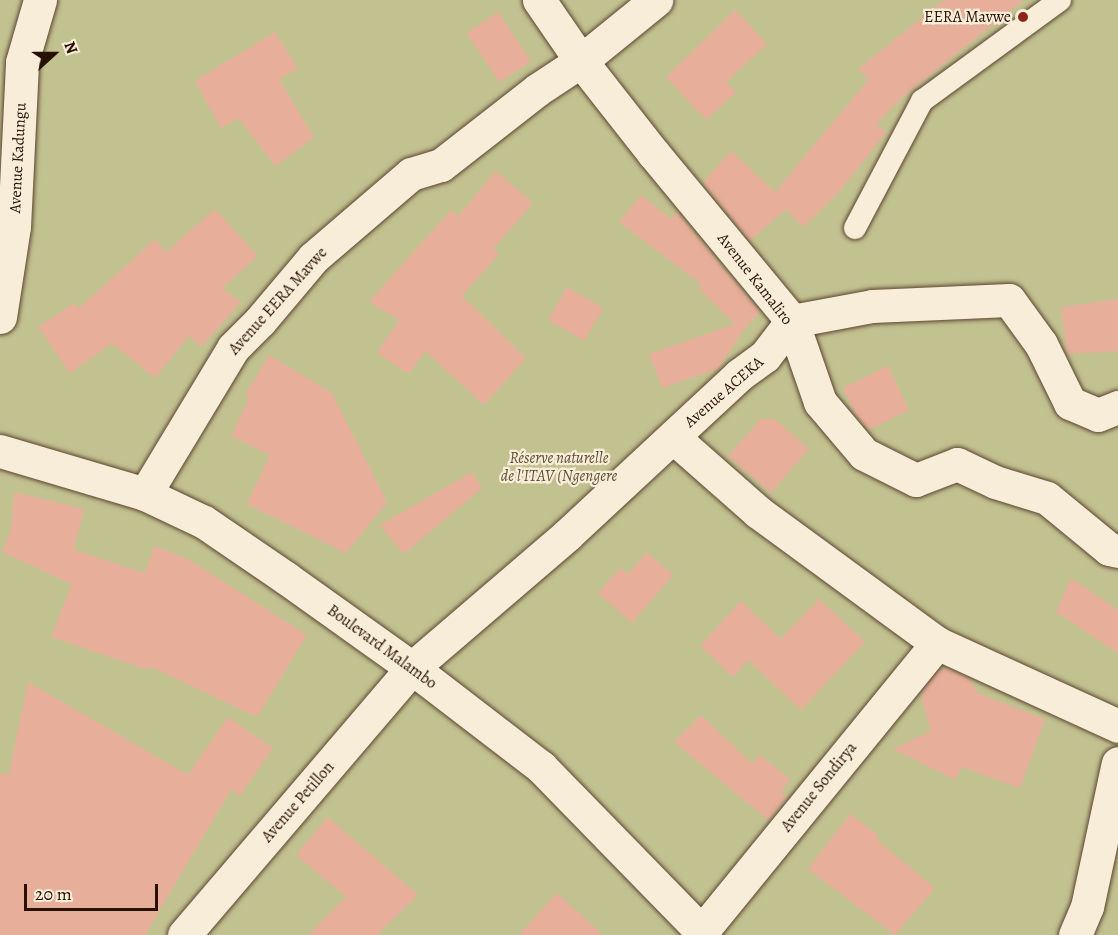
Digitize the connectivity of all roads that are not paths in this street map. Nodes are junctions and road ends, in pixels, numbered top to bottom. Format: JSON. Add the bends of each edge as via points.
{"nodes":[{"id":1,"x":40,"y":0,"type":"edge"},
{"id":2,"x":539,"y":0,"type":"edge"},
{"id":3,"x":656,"y":0,"type":"edge"},
{"id":4,"x":1060,"y":0,"type":"edge"},
{"id":5,"x":581,"y":61,"type":"junction"},
{"id":6,"x":855,"y":228,"type":"dead end"},
{"id":7,"x":0,"y":317,"type":"edge"},
{"id":8,"x":792,"y":321,"type":"junction"},
{"id":9,"x":1118,"y":407,"type":"edge"},
{"id":10,"x":674,"y":437,"type":"junction"},
{"id":11,"x":0,"y":451,"type":"edge"},
{"id":12,"x":145,"y":494,"type":"junction"},
{"id":13,"x":1118,"y":551,"type":"edge"},
{"id":14,"x":937,"y":643,"type":"junction"},
{"id":15,"x":412,"y":668,"type":"junction"},
{"id":16,"x":1118,"y":726,"type":"edge"},
{"id":17,"x":1118,"y":763,"type":"edge"},
{"id":18,"x":1107,"y":872,"type":"edge"},
{"id":19,"x":702,"y":934,"type":"edge"},
{"id":20,"x":184,"y":935,"type":"edge"},
{"id":21,"x":1075,"y":935,"type":"edge"}],
"edges":[{"from":1,"to":7,"type":"street","name":"Avenue Kadungu","via":[[22,62],[14,228]]},
{"from":2,"to":5,"type":"street","name":"Avenue Kamaliro"},
{"from":3,"to":5,"type":"street","name":"Avenue EERA Mavwe"},
{"from":4,"to":6,"type":"lane","via":[[922,101]]},
{"from":5,"to":8,"type":"street","name":"Avenue Kamaliro"},
{"from":5,"to":12,"type":"street","name":"Avenue EERA Mavwe","via":[[441,165],[411,174],[313,258],[233,348]]},
{"from":8,"to":9,"type":"street","via":[[872,306],[1008,300],[1041,344],[1070,403],[1098,415]]},
{"from":8,"to":10,"type":"street","name":"Avenue ACEKA","via":[[765,356],[739,375]]},
{"from":8,"to":13,"type":"street","name":"Avenue Kamaliro","via":[[820,402],[864,454],[916,480],[957,464],[995,482],[1047,498],[1109,549]]},
{"from":10,"to":14,"type":"street","via":[[758,512]]},
{"from":10,"to":15,"type":"street","name":"Avenue ACEKA"},
{"from":11,"to":12,"type":"street","name":"Boulevard Malambo"},
{"from":12,"to":15,"type":"street","name":"Boulevard Malambo","via":[[204,522]]},
{"from":14,"to":16,"type":"street"},
{"from":14,"to":19,"type":"street","name":"Avenue Sondirya"},
{"from":15,"to":19,"type":"street","name":"Boulevard Malambo","via":[[541,767]]},
{"from":15,"to":20,"type":"street","name":"Avenue Petillon"},
{"from":17,"to":18,"type":"street"},
{"from":18,"to":21,"type":"street"}]}
